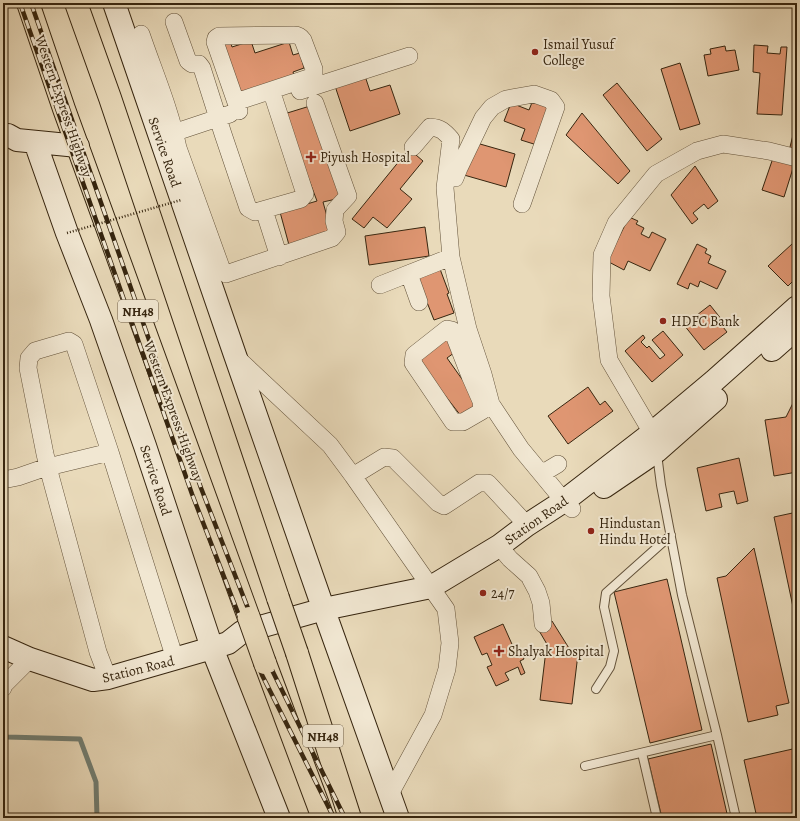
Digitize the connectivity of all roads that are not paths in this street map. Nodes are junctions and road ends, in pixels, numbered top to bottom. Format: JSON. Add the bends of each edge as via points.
{"nodes":[{"id":1,"x":28,"y":3,"type":"edge"},
{"id":2,"x":76,"y":3,"type":"edge"},
{"id":3,"x":114,"y":3,"type":"edge"},
{"id":4,"x":174,"y":22,"type":"dead end"},
{"id":5,"x":141,"y":34,"type":"dead end"},
{"id":6,"x":409,"y":56,"type":"dead end"},
{"id":7,"x":311,"y":90,"type":"junction"},
{"id":8,"x":274,"y":99,"type":"junction"},
{"id":9,"x":237,"y":106,"type":"junction"},
{"id":10,"x":218,"y":117,"type":"junction"},
{"id":11,"x":167,"y":135,"type":"junction"},
{"id":12,"x":18,"y":139,"type":"edge"},
{"id":13,"x":78,"y":146,"type":"junction"},
{"id":14,"x":413,"y":147,"type":"dead end"},
{"id":15,"x":797,"y":158,"type":"edge"},
{"id":16,"x":447,"y":177,"type":"junction"},
{"id":17,"x":522,"y":204,"type":"dead end"},
{"id":18,"x":264,"y":210,"type":"junction"},
{"id":19,"x":279,"y":257,"type":"junction"},
{"id":20,"x":451,"y":257,"type":"junction"},
{"id":21,"x":409,"y":274,"type":"junction"},
{"id":22,"x":380,"y":285,"type":"dead end"},
{"id":23,"x":419,"y":302,"type":"dead end"},
{"id":24,"x":797,"y":307,"type":"edge"},
{"id":25,"x":797,"y":328,"type":"edge"},
{"id":26,"x":235,"y":355,"type":"junction"},
{"id":27,"x":476,"y":375,"type":"junction"},
{"id":28,"x":654,"y":442,"type":"junction"},
{"id":29,"x":110,"y":452,"type":"junction"},
{"id":30,"x":558,"y":464,"type":"dead end"},
{"id":31,"x":48,"y":467,"type":"junction"},
{"id":32,"x":540,"y":472,"type":"junction"},
{"id":33,"x":353,"y":476,"type":"junction"},
{"id":34,"x":3,"y":480,"type":"edge"},
{"id":35,"x":568,"y":505,"type":"junction"},
{"id":36,"x":527,"y":525,"type":"junction"},
{"id":37,"x":671,"y":535,"type":"junction"},
{"id":38,"x":503,"y":550,"type":"junction"},
{"id":39,"x":435,"y":593,"type":"junction"},
{"id":40,"x":325,"y":614,"type":"junction"},
{"id":41,"x":543,"y":624,"type":"dead end"},
{"id":42,"x":220,"y":646,"type":"junction"},
{"id":43,"x":3,"y":647,"type":"edge"},
{"id":44,"x":30,"y":659,"type":"junction"},
{"id":45,"x":176,"y":659,"type":"junction"},
{"id":46,"x":108,"y":678,"type":"junction"},
{"id":47,"x":3,"y":684,"type":"edge"},
{"id":48,"x":596,"y":689,"type":"dead end"},
{"id":49,"x":717,"y":735,"type":"junction"},
{"id":50,"x":642,"y":753,"type":"junction"},
{"id":51,"x":585,"y":766,"type":"dead end"},
{"id":52,"x":390,"y":794,"type":"junction"},
{"id":53,"x":350,"y":817,"type":"edge"},
{"id":54,"x":279,"y":818,"type":"edge"},
{"id":55,"x":323,"y":818,"type":"edge"},
{"id":56,"x":398,"y":818,"type":"edge"},
{"id":57,"x":657,"y":818,"type":"edge"},
{"id":58,"x":736,"y":818,"type":"edge"}],
"edges":[{"from":1,"to":13,"type":"highway","name":"Western Express Highway","number":"NH48"},
{"from":2,"to":53,"type":"highway","number":"NH48","bridge":true,"via":[[297,653]]},
{"from":3,"to":11,"type":"street","name":"Service Road"},
{"from":4,"to":10,"type":"street","via":[[188,61],[199,64],[202,68]]},
{"from":5,"to":11,"type":"street"},
{"from":6,"to":7,"type":"street"},
{"from":7,"to":8,"type":"street"},
{"from":7,"to":9,"type":"street"},
{"from":7,"to":9,"type":"street","via":[[314,69],[299,36],[218,36],[215,42]]},
{"from":7,"to":19,"type":"street","via":[[348,196],[336,210],[334,221],[337,232],[332,238]]},
{"from":8,"to":9,"type":"street"},
{"from":8,"to":18,"type":"street","via":[[305,194],[301,199]]},
{"from":9,"to":10,"type":"street"},
{"from":10,"to":11,"type":"street"},
{"from":10,"to":18,"type":"street","via":[[248,208],[256,212]]},
{"from":11,"to":19,"type":"street","via":[[178,148],[222,270],[226,274]]},
{"from":11,"to":26,"type":"street","name":"Service Road","via":[[181,200]]},
{"from":12,"to":13,"type":"street"},
{"from":12,"to":42,"type":"street","name":"Service Road","via":[[67,234]]},
{"from":13,"to":55,"type":"highway","name":"Western Express Highway","number":"NH48","bridge":true},
{"from":14,"to":16,"type":"street","via":[[430,127],[446,133],[451,139]]},
{"from":15,"to":28,"type":"street","via":[[723,144],[697,150],[656,174],[616,223],[602,255],[601,296],[609,360]]},
{"from":16,"to":17,"type":"street","via":[[455,178],[483,118],[492,107],[506,99],[534,94],[551,100],[556,107]]},
{"from":16,"to":20,"type":"street","via":[[445,188]]},
{"from":18,"to":19,"type":"street"},
{"from":20,"to":21,"type":"street"},
{"from":20,"to":27,"type":"street"},
{"from":21,"to":22,"type":"street"},
{"from":21,"to":23,"type":"street"},
{"from":24,"to":28,"type":"street","name":"Station Road","via":[[714,381]]},
{"from":25,"to":28,"type":"street","name":"Station Road"},
{"from":26,"to":33,"type":"street","via":[[330,445]]},
{"from":26,"to":40,"type":"street","name":"Service Road"},
{"from":27,"to":27,"type":"street","via":[[482,411],[463,422],[454,422],[413,363],[414,355],[447,329],[452,330]]},
{"from":27,"to":32,"type":"street","via":[[491,404]]},
{"from":28,"to":35,"type":"street","name":"Station Road"},
{"from":28,"to":37,"type":"lane"},
{"from":29,"to":31,"type":"street"},
{"from":29,"to":31,"type":"street","via":[[74,344],[69,341],[35,351],[28,368]]},
{"from":29,"to":45,"type":"street"},
{"from":30,"to":32,"type":"street"},
{"from":31,"to":34,"type":"street"},
{"from":31,"to":46,"type":"street","via":[[98,652]]},
{"from":32,"to":35,"type":"street"},
{"from":33,"to":36,"type":"street","via":[[384,457],[394,458],[444,506],[479,483],[488,483]]},
{"from":33,"to":39,"type":"street"},
{"from":35,"to":36,"type":"street","name":"Station Road"},
{"from":35,"to":38,"type":"street","name":"Station Road"},
{"from":36,"to":38,"type":"street","name":"Station Road"},
{"from":37,"to":48,"type":"lane","via":[[606,593],[604,607],[614,651],[610,667]]},
{"from":37,"to":49,"type":"lane","via":[[682,595]]},
{"from":38,"to":39,"type":"street","name":"Station Road"},
{"from":38,"to":41,"type":"street","via":[[529,576],[541,603]]},
{"from":39,"to":40,"type":"street","name":"Station Road"},
{"from":39,"to":52,"type":"street","via":[[446,609],[450,643],[448,669],[433,715]]},
{"from":40,"to":42,"type":"street","name":"Station Road","via":[[244,645]]},
{"from":40,"to":52,"type":"street","name":"Service Road"},
{"from":42,"to":45,"type":"street","name":"Station Road"},
{"from":42,"to":54,"type":"street","name":"Service Road"},
{"from":43,"to":44,"type":"street","name":"Station Road"},
{"from":44,"to":46,"type":"street","name":"Station Road","via":[[93,680]]},
{"from":44,"to":47,"type":"street"},
{"from":45,"to":46,"type":"street","name":"Station Road"},
{"from":49,"to":50,"type":"lane"},
{"from":49,"to":58,"type":"lane"},
{"from":50,"to":51,"type":"lane"},
{"from":50,"to":57,"type":"lane"},
{"from":52,"to":56,"type":"street","name":"Service Road"}]}
